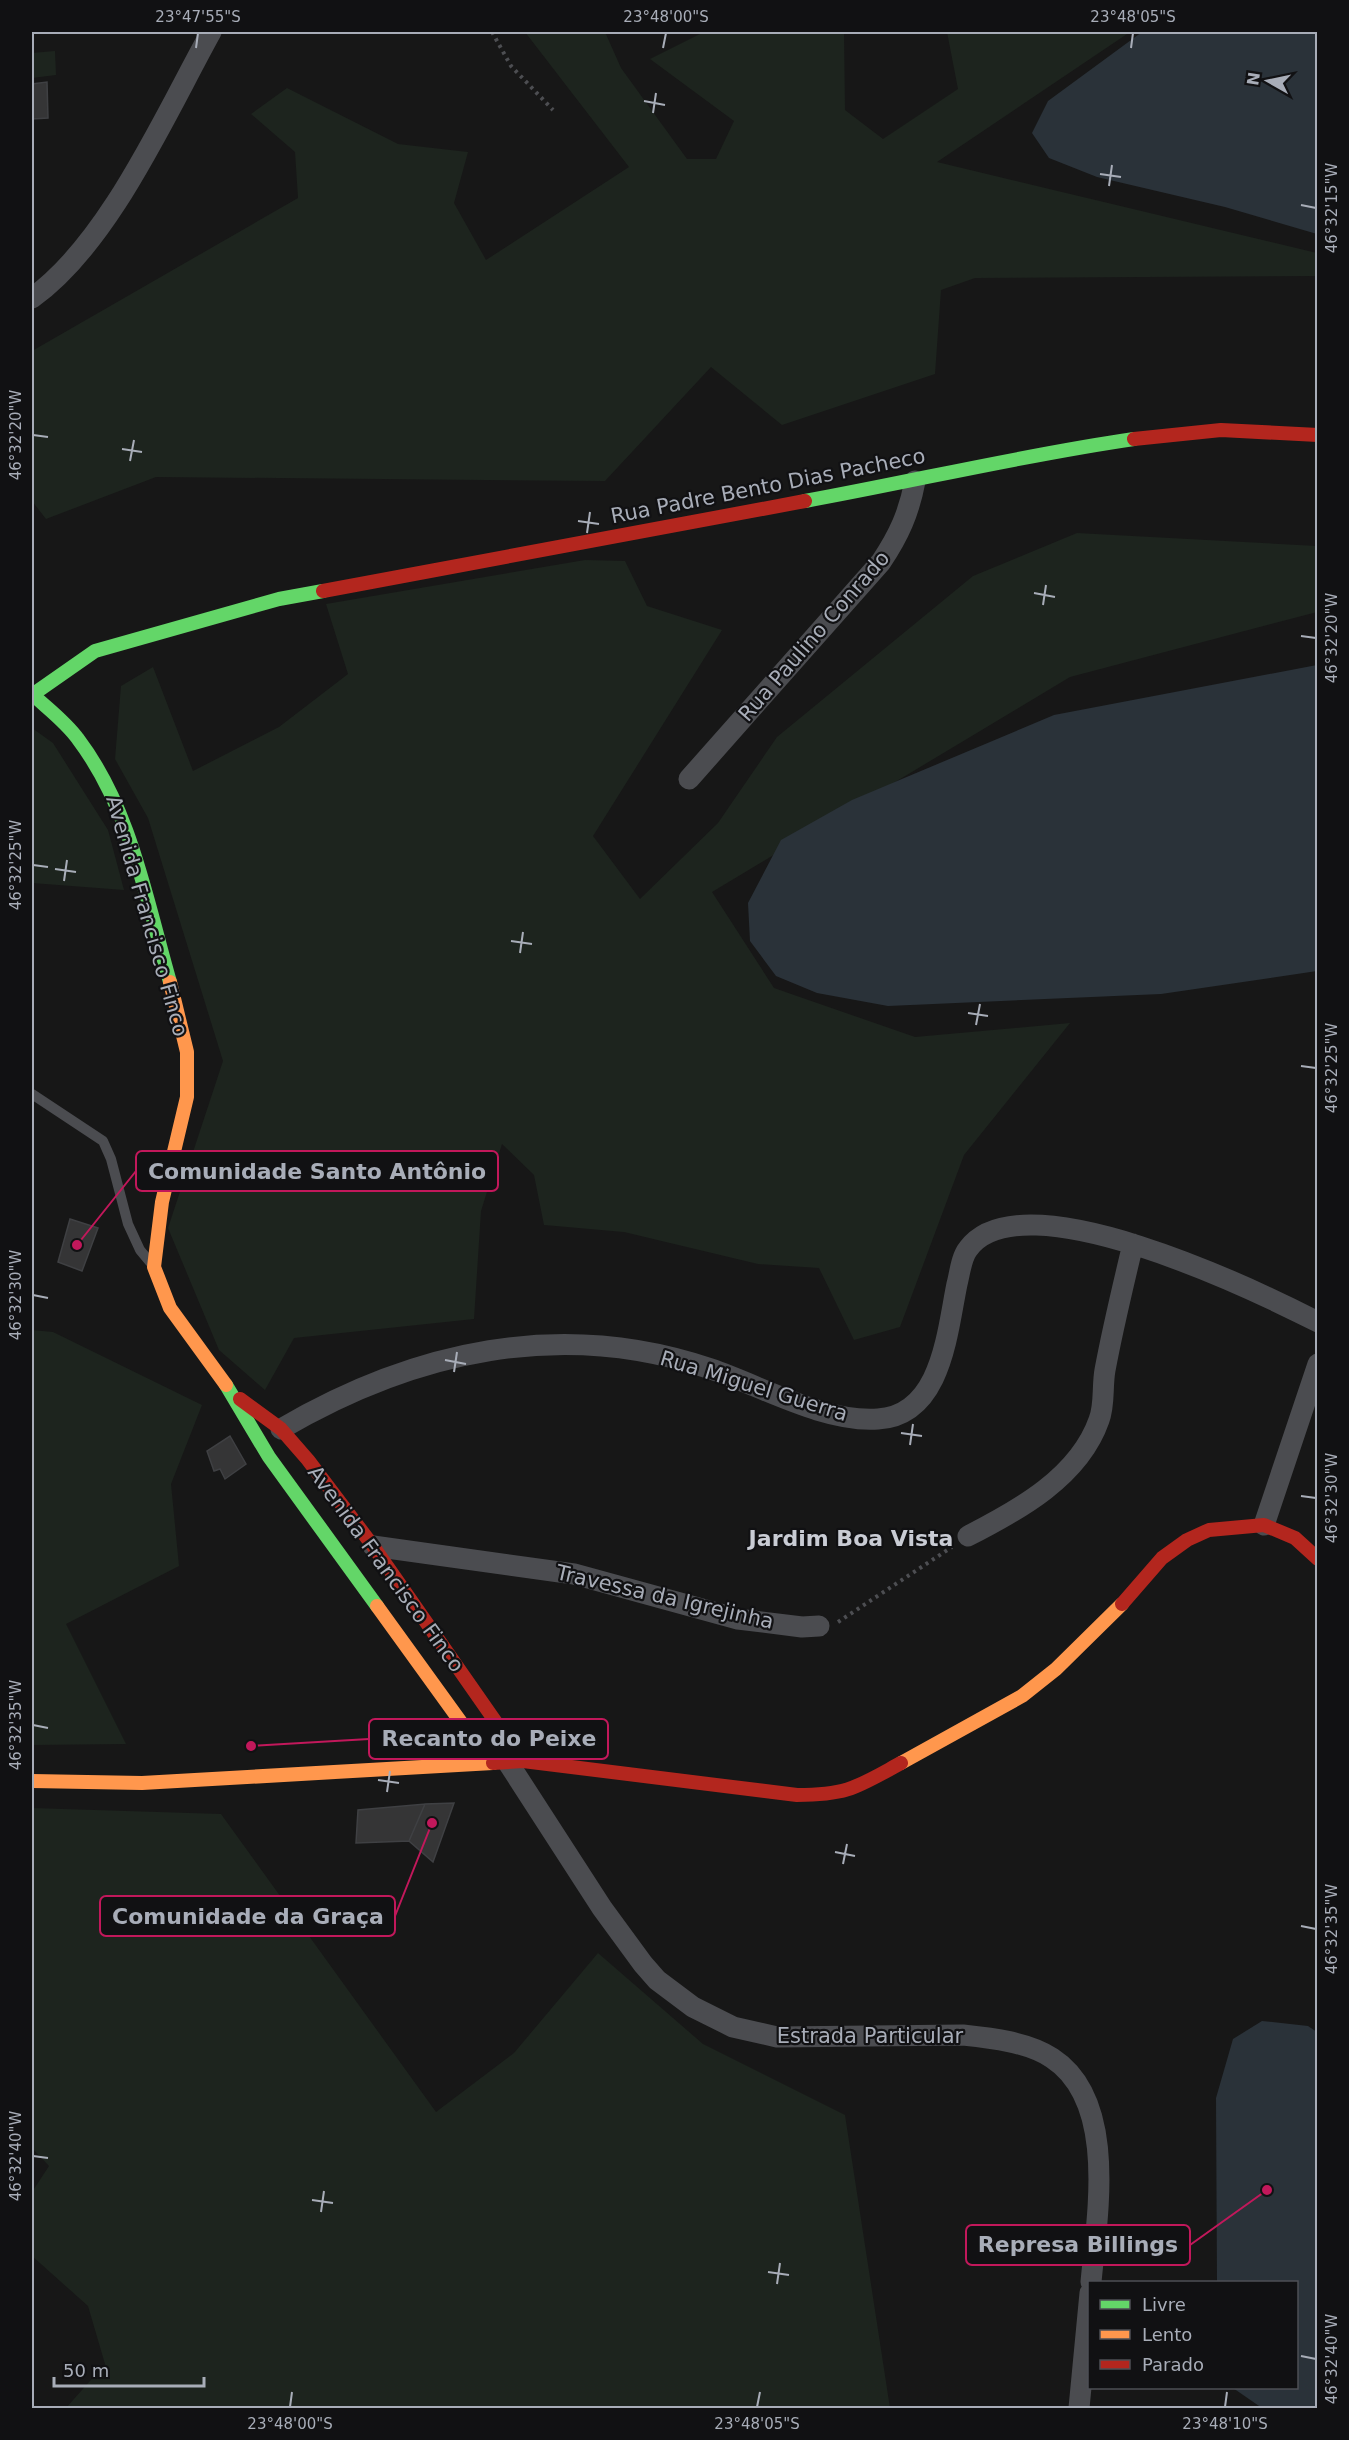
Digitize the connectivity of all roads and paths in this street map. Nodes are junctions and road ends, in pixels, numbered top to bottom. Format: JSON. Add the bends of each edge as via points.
{"nodes":[{"id":1,"x":211,"y":32,"type":"edge"},
{"id":2,"x":492,"y":32,"type":"edge"},
{"id":3,"x":553,"y":110,"type":"dead end"},
{"id":4,"x":32,"y":298,"type":"edge"},
{"id":5,"x":1317,"y":435,"type":"edge"},
{"id":6,"x":915,"y":481,"type":"junction"},
{"id":7,"x":32,"y":694,"type":"edge"},
{"id":8,"x":689,"y":778,"type":"dead end"},
{"id":9,"x":32,"y":1094,"type":"edge"},
{"id":10,"x":1132,"y":1244,"type":"junction"},
{"id":11,"x":154,"y":1267,"type":"junction"},
{"id":12,"x":1317,"y":1322,"type":"edge"},
{"id":13,"x":1317,"y":1364,"type":"edge"},
{"id":14,"x":231,"y":1392,"type":"junction"},
{"id":15,"x":281,"y":1429,"type":"junction"},
{"id":16,"x":268,"y":1457,"type":"junction"},
{"id":17,"x":1264,"y":1525,"type":"junction"},
{"id":18,"x":968,"y":1536,"type":"joint"},
{"id":19,"x":373,"y":1546,"type":"junction"},
{"id":20,"x":1317,"y":1559,"type":"edge"},
{"id":21,"x":819,"y":1626,"type":"joint"},
{"id":22,"x":507,"y":1761,"type":"junction"},
{"id":23,"x":32,"y":1781,"type":"edge"},
{"id":24,"x":693,"y":2007,"type":"joint"},
{"id":25,"x":1090,"y":2281,"type":"edge"},
{"id":26,"x":1088,"y":2304,"type":"edge"},
{"id":27,"x":1078,"y":2409,"type":"edge"}],
"edges":[{"from":1,"to":4,"type":"street","via":[[95,235]]},
{"from":2,"to":3,"type":"path","via":[[511,66]]},
{"from":5,"to":6,"type":"street","name":"Rua Padre Bento Dias Pacheco","via":[[1276,431],[1178,433],[1050,451]]},
{"from":6,"to":7,"type":"street","name":"Rua Padre Bento Dias Pacheco","via":[[279,599],[95,651]]},
{"from":6,"to":8,"type":"street","name":"Rua Paulino Conrado","via":[[900,534],[881,562]]},
{"from":7,"to":11,"type":"street","name":"Avenida Francisco Finco","via":[[77,737],[109,786],[127,832],[187,1052],[187,1097],[162,1202]]},
{"from":9,"to":11,"type":"lane","via":[[102,1141],[111,1159],[128,1224],[140,1250]]},
{"from":10,"to":12,"type":"street","name":"Rua Miguel Guerra","via":[[1222,1277]]},
{"from":10,"to":15,"type":"street","name":"Rua Miguel Guerra","via":[[1038,1224],[1013,1224],[981,1237],[967,1249],[962,1262],[939,1365],[929,1388],[902,1414],[889,1418],[858,1419],[818,1410],[681,1360],[623,1349],[549,1343],[490,1348],[415,1368],[366,1385]]},
{"from":10,"to":18,"type":"street","via":[[1105,1371],[1100,1418],[1092,1436],[1074,1461],[1042,1492]]},
{"from":11,"to":14,"type":"street","name":"Avenida Francisco Finco","via":[[170,1308]]},
{"from":13,"to":17,"type":"street"},
{"from":14,"to":15,"type":"street","name":"Avenida Francisco Finco"},
{"from":14,"to":16,"type":"street","name":"Avenida Francisco Finco"},
{"from":15,"to":16,"type":"street"},
{"from":15,"to":19,"type":"street","name":"Avenida Francisco Finco"},
{"from":16,"to":22,"type":"street","name":"Avenida Francisco Finco","via":[[394,1634]]},
{"from":17,"to":20,"type":"street","via":[[1294,1538]]},
{"from":17,"to":22,"type":"street","via":[[1209,1530],[1187,1540],[1162,1558],[1101,1627],[1022,1696],[852,1790],[833,1795],[797,1795]]},
{"from":18,"to":21,"type":"path","via":[[853,1614]]},
{"from":19,"to":21,"type":"street","name":"Travessa da Igrejinha","via":[[574,1574],[738,1618]]},
{"from":19,"to":22,"type":"street","name":"Avenida Francisco Finco"},
{"from":22,"to":23,"type":"street","via":[[142,1783]]},
{"from":22,"to":24,"type":"street","name":"Avenida Francisco Finco","via":[[643,1964],[657,1980]]},
{"from":24,"to":25,"type":"street","name":"Estrada Particular","via":[[733,2027],[777,2037],[992,2038],[1049,2056],[1065,2067],[1077,2082],[1093,2121],[1100,2180]]},
{"from":26,"to":27,"type":"street"}]}
